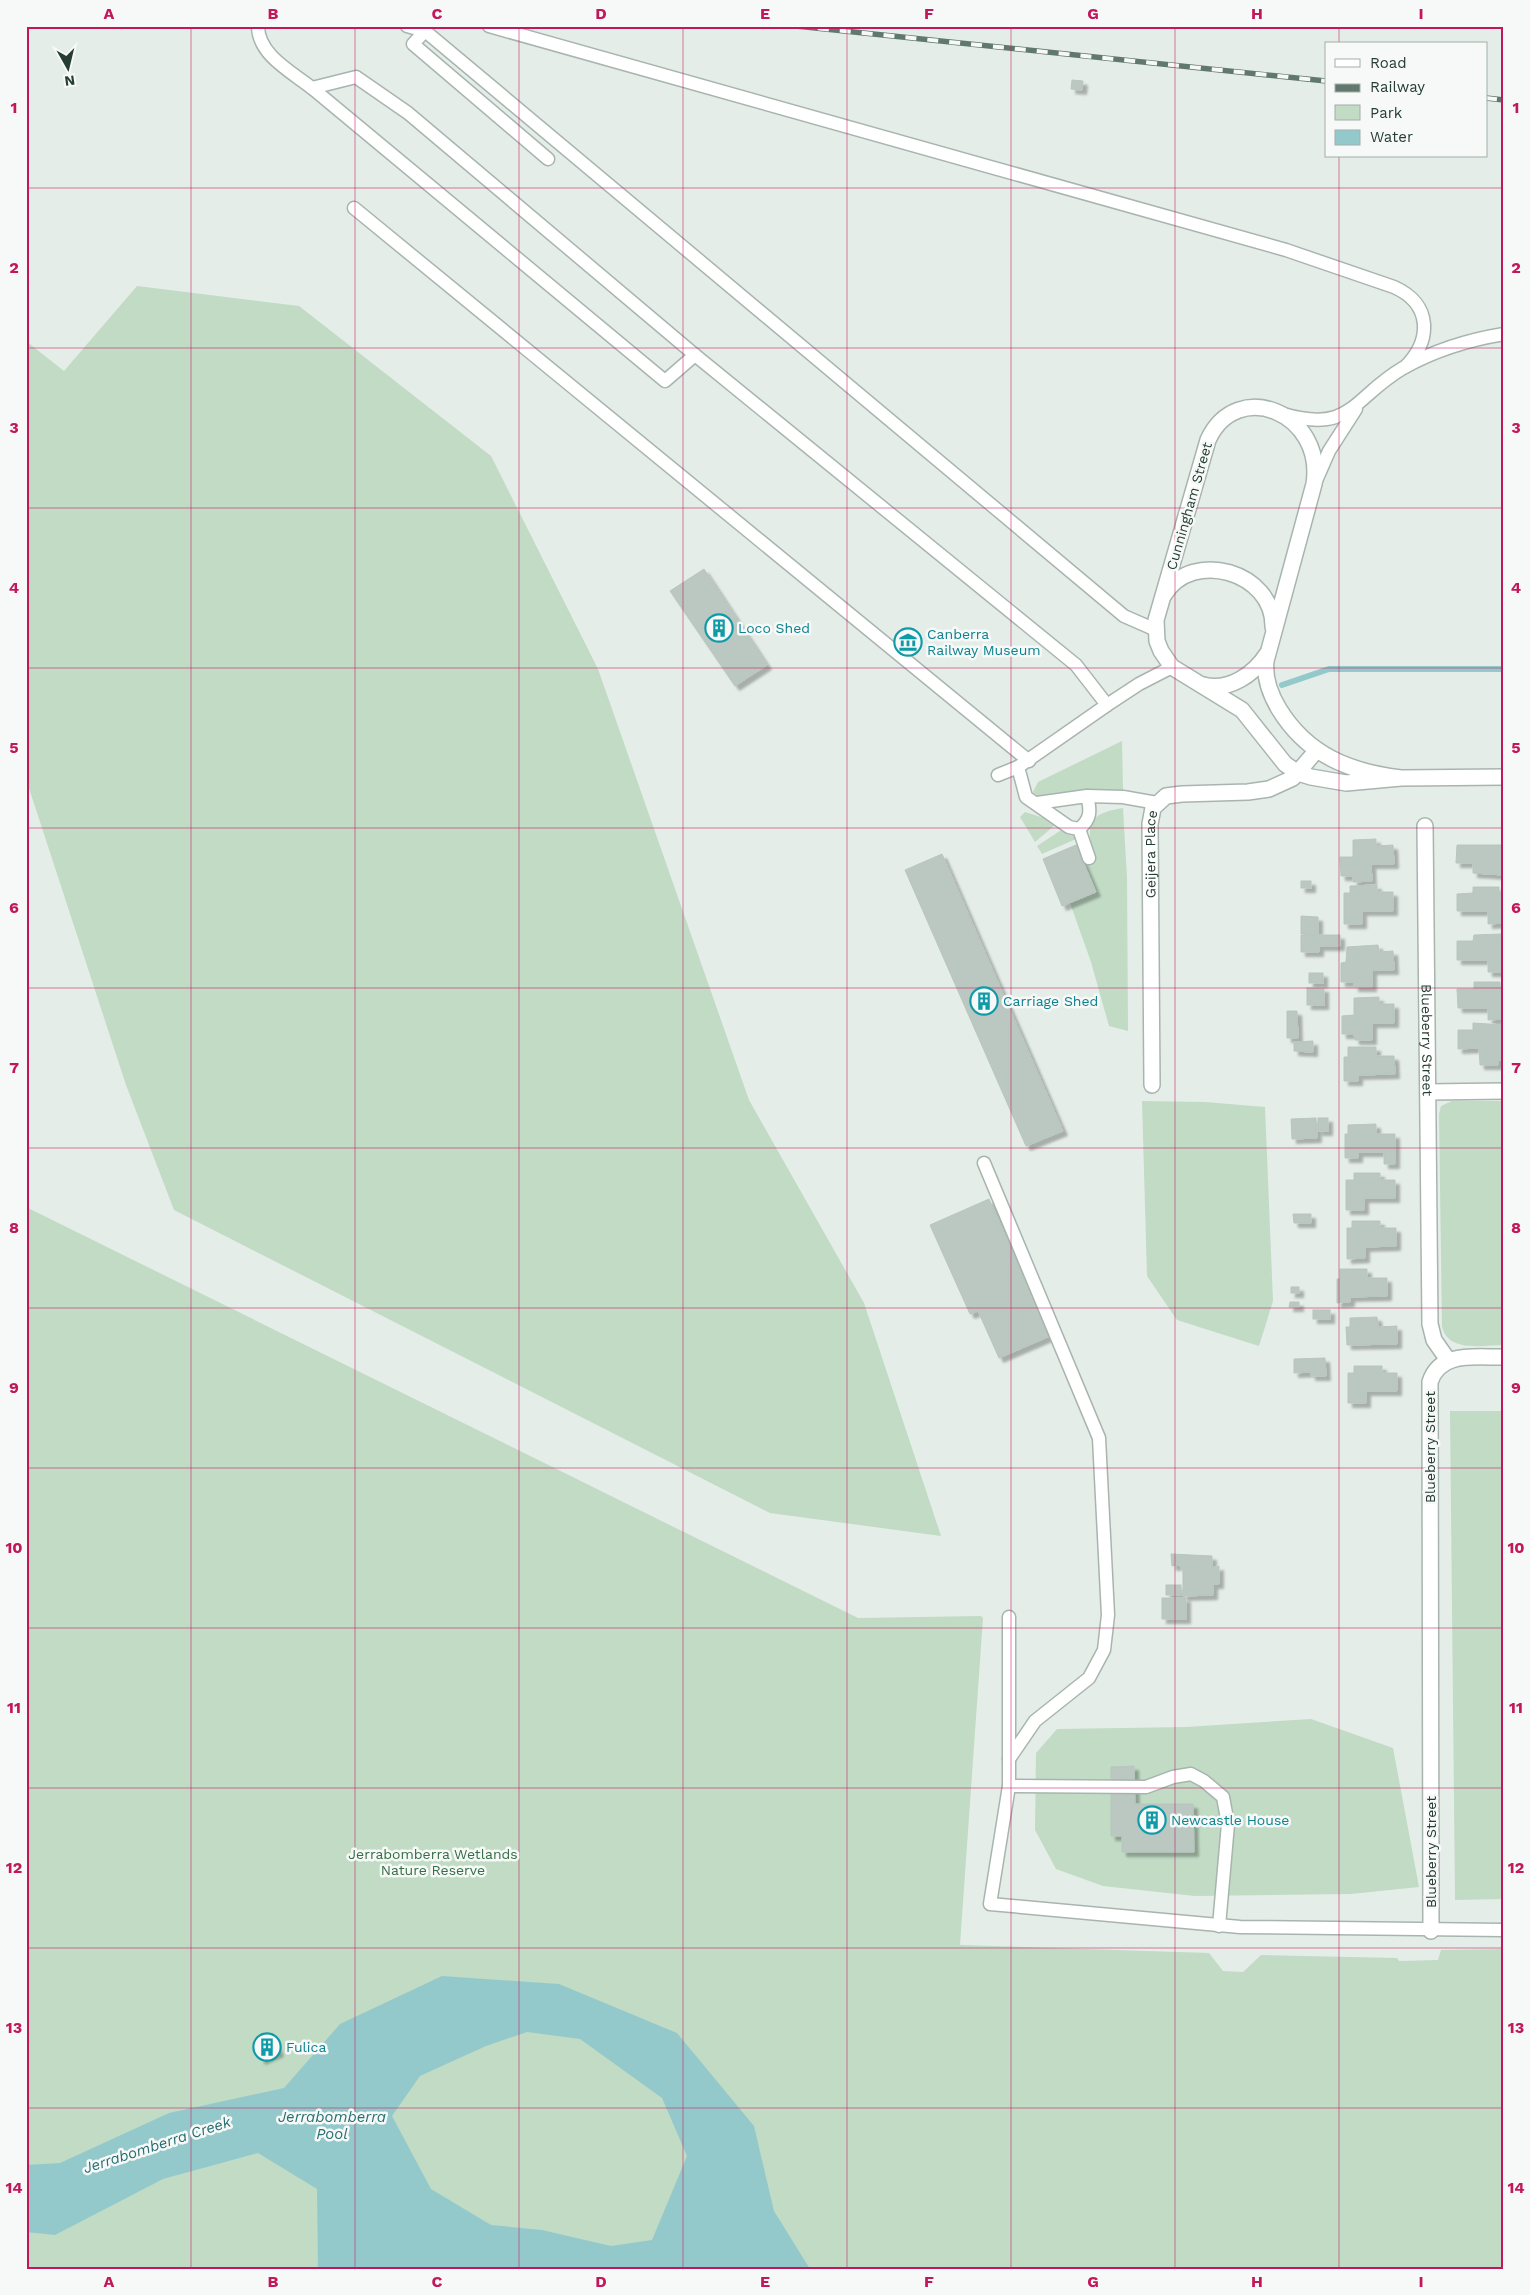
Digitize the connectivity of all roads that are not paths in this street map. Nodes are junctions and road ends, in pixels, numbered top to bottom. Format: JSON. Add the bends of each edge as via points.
{"nodes":[{"id":1,"x":258,"y":26,"type":"edge"},
{"id":2,"x":406,"y":26,"type":"edge"},
{"id":3,"x":489,"y":26,"type":"edge"},
{"id":4,"x":424,"y":31,"type":"junction"},
{"id":5,"x":312,"y":88,"type":"junction"},
{"id":6,"x":548,"y":159,"type":"dead end"},
{"id":7,"x":354,"y":208,"type":"dead end"},
{"id":8,"x":1504,"y":334,"type":"edge"},
{"id":9,"x":695,"y":355,"type":"junction"},
{"id":10,"x":1405,"y":367,"type":"junction"},
{"id":11,"x":1373,"y":390,"type":"junction"},
{"id":12,"x":1277,"y":412,"type":"junction"},
{"id":13,"x":1314,"y":484,"type":"junction"},
{"id":14,"x":1161,"y":601,"type":"junction"},
{"id":15,"x":1156,"y":630,"type":"junction"},
{"id":16,"x":1273,"y":633,"type":"junction"},
{"id":17,"x":1267,"y":654,"type":"junction"},
{"id":18,"x":1172,"y":668,"type":"junction"},
{"id":19,"x":1193,"y":682,"type":"junction"},
{"id":20,"x":1107,"y":705,"type":"junction"},
{"id":21,"x":1316,"y":751,"type":"junction"},
{"id":22,"x":1023,"y":764,"type":"junction"},
{"id":23,"x":1298,"y":773,"type":"junction"},
{"id":24,"x":998,"y":775,"type":"dead end"},
{"id":25,"x":1401,"y":778,"type":"junction"},
{"id":26,"x":1504,"y":778,"type":"edge"},
{"id":27,"x":1087,"y":796,"type":"junction"},
{"id":28,"x":1037,"y":803,"type":"junction"},
{"id":29,"x":1157,"y":803,"type":"junction"},
{"id":30,"x":1425,"y":826,"type":"dead end"},
{"id":31,"x":1079,"y":829,"type":"junction"},
{"id":32,"x":1089,"y":858,"type":"dead end"},
{"id":33,"x":1152,"y":1085,"type":"dead end"},
{"id":34,"x":1504,"y":1091,"type":"edge"},
{"id":35,"x":1428,"y":1092,"type":"junction"},
{"id":36,"x":984,"y":1163,"type":"dead end"},
{"id":37,"x":1504,"y":1358,"type":"edge"},
{"id":38,"x":1448,"y":1360,"type":"junction"},
{"id":39,"x":1009,"y":1616,"type":"dead end"},
{"id":40,"x":1009,"y":1759,"type":"junction"},
{"id":41,"x":1008,"y":1786,"type":"junction"},
{"id":42,"x":1219,"y":1926,"type":"junction"},
{"id":43,"x":1431,"y":1930,"type":"junction"},
{"id":44,"x":1504,"y":1930,"type":"edge"}],
"edges":[{"from":1,"to":5,"type":"lane","via":[[261,42],[270,55]]},
{"from":2,"to":4,"type":"lane"},
{"from":3,"to":10,"type":"lane","via":[[1286,250],[1394,287],[1415,301],[1424,322],[1423,344]]},
{"from":4,"to":6,"type":"lane","via":[[413,44]]},
{"from":4,"to":15,"type":"lane","via":[[1124,616]]},
{"from":5,"to":9,"type":"lane","via":[[356,78],[383,95]]},
{"from":5,"to":9,"type":"lane","via":[[665,381]]},
{"from":7,"to":22,"type":"lane"},
{"from":8,"to":10,"type":"lane","via":[[1450,346]]},
{"from":9,"to":20,"type":"lane","via":[[1076,665]]},
{"from":10,"to":11,"type":"lane"},
{"from":11,"to":12,"type":"lane","via":[[1350,410],[1329,419],[1311,421]]},
{"from":11,"to":13,"type":"lane","via":[[1340,432]]},
{"from":12,"to":13,"type":"street","name":"Cunningham Street","via":[[1294,422],[1306,435],[1315,458]]},
{"from":12,"to":14,"type":"street","name":"Cunningham Street","via":[[1241,411],[1223,419],[1212,432]]},
{"from":13,"to":16,"type":"street","name":"Cunningham Street"},
{"from":14,"to":15,"type":"street","name":"Cunningham Street"},
{"from":14,"to":16,"type":"street","via":[[1172,585],[1187,576],[1204,570],[1224,570],[1249,581],[1263,595],[1271,611]]},
{"from":15,"to":18,"type":"street","name":"Cunningham Street","via":[[1161,651]]},
{"from":16,"to":17,"type":"street","name":"Cunningham Street"},
{"from":17,"to":19,"type":"street","via":[[1251,673],[1227,685],[1212,687]]},
{"from":17,"to":21,"type":"street","name":"Cunningham Street","via":[[1266,676],[1272,696],[1289,725]]},
{"from":18,"to":19,"type":"street","name":"Cunningham Street"},
{"from":18,"to":20,"type":"lane"},
{"from":19,"to":23,"type":"street","name":"Cunningham Street","via":[[1242,710],[1279,757]]},
{"from":20,"to":22,"type":"lane"},
{"from":21,"to":23,"type":"street","name":"Geijera Place"},
{"from":21,"to":25,"type":"street","name":"Cunningham Street","via":[[1338,764],[1362,772]]},
{"from":22,"to":24,"type":"lane"},
{"from":22,"to":28,"type":"lane","via":[[1026,797]]},
{"from":23,"to":25,"type":"street","name":"Cunningham Street","via":[[1339,783]]},
{"from":23,"to":29,"type":"street","name":"Geijera Place","via":[[1281,785],[1259,792],[1172,794]]},
{"from":25,"to":26,"type":"street","name":"Cunningham Street"},
{"from":27,"to":28,"type":"lane"},
{"from":27,"to":29,"type":"lane","via":[[1123,797]]},
{"from":27,"to":31,"type":"lane","via":[[1088,821]]},
{"from":28,"to":31,"type":"lane","via":[[1069,827]]},
{"from":29,"to":33,"type":"street","name":"Geijera Place","via":[[1151,813],[1150,824]]},
{"from":30,"to":35,"type":"street","name":"Blueberry Street"},
{"from":31,"to":32,"type":"lane"},
{"from":34,"to":35,"type":"street"},
{"from":35,"to":38,"type":"street","name":"Blueberry Street","via":[[1431,1328],[1434,1340]]},
{"from":36,"to":40,"type":"lane","via":[[1099,1438],[1108,1615],[1104,1650],[1089,1678],[1035,1721]]},
{"from":37,"to":38,"type":"street"},
{"from":38,"to":43,"type":"street","name":"Blueberry Street","via":[[1433,1375],[1430,1394]]},
{"from":39,"to":40,"type":"lane"},
{"from":40,"to":41,"type":"lane"},
{"from":41,"to":42,"type":"lane","via":[[990,1904]]},
{"from":41,"to":42,"type":"lane","via":[[1146,1787],[1191,1774],[1204,1781],[1223,1797],[1228,1824]]},
{"from":42,"to":43,"type":"lane"},
{"from":43,"to":44,"type":"lane"}]}
